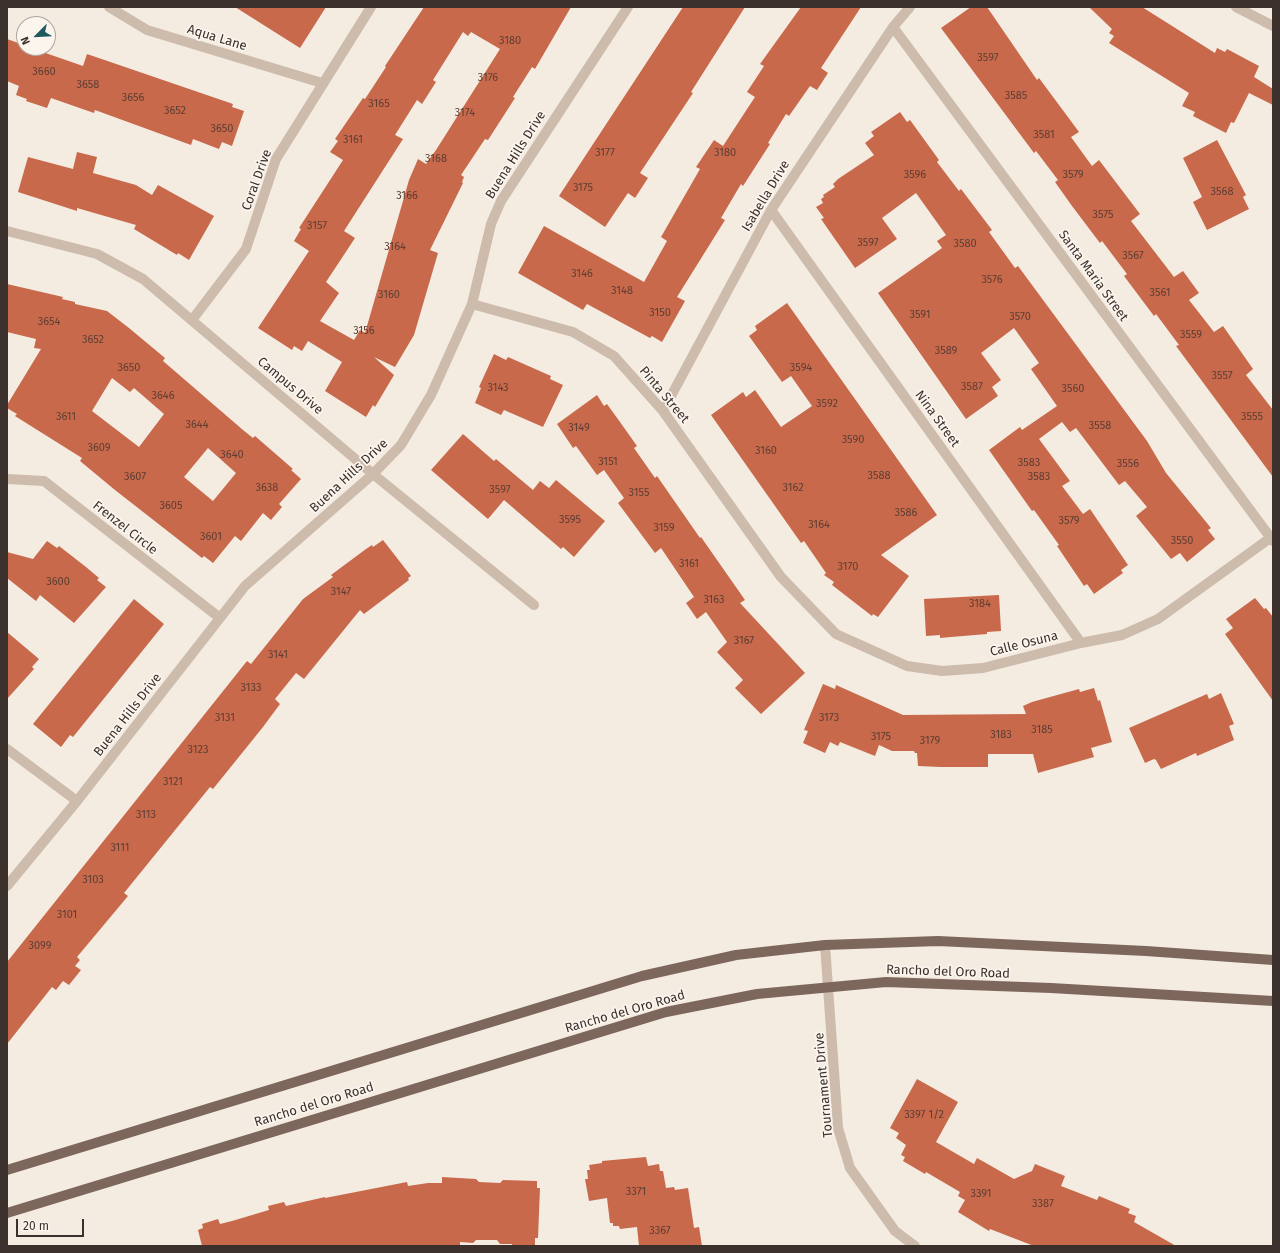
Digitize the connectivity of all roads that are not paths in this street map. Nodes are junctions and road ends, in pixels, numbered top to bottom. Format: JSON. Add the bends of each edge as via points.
{"nodes":[{"id":1,"x":109,"y":7,"type":"edge"},
{"id":2,"x":371,"y":7,"type":"edge"},
{"id":3,"x":628,"y":7,"type":"edge"},
{"id":4,"x":910,"y":7,"type":"edge"},
{"id":5,"x":1236,"y":7,"type":"edge"},
{"id":6,"x":893,"y":26,"type":"junction"},
{"id":7,"x":1273,"y":26,"type":"edge"},
{"id":8,"x":322,"y":83,"type":"junction"},
{"id":9,"x":771,"y":210,"type":"junction"},
{"id":10,"x":7,"y":231,"type":"edge"},
{"id":11,"x":472,"y":304,"type":"junction"},
{"id":12,"x":192,"y":320,"type":"junction"},
{"id":13,"x":663,"y":411,"type":"junction"},
{"id":14,"x":373,"y":474,"type":"junction"},
{"id":15,"x":7,"y":479,"type":"edge"},
{"id":16,"x":1272,"y":538,"type":"edge"},
{"id":17,"x":781,"y":577,"type":"joint"},
{"id":18,"x":534,"y":605,"type":"dead end"},
{"id":19,"x":220,"y":618,"type":"junction"},
{"id":20,"x":1081,"y":643,"type":"junction"},
{"id":21,"x":7,"y":749,"type":"edge"},
{"id":22,"x":77,"y":801,"type":"junction"},
{"id":23,"x":7,"y":886,"type":"edge"},
{"id":24,"x":825,"y":945,"type":"junction"},
{"id":25,"x":1273,"y":960,"type":"edge"},
{"id":26,"x":829,"y":987,"type":"junction"},
{"id":27,"x":1273,"y":1001,"type":"edge"},
{"id":28,"x":7,"y":1170,"type":"edge"},
{"id":29,"x":7,"y":1213,"type":"edge"},
{"id":30,"x":915,"y":1246,"type":"edge"}],
"edges":[{"from":1,"to":8,"type":"street","name":"Aqua Lane","via":[[147,30]]},
{"from":2,"to":8,"type":"street","name":"Coral Drive"},
{"from":3,"to":11,"type":"street","name":"Buena Hills Drive","via":[[501,201],[491,224]]},
{"from":4,"to":6,"type":"street","name":"Isabella Drive"},
{"from":5,"to":7,"type":"street"},
{"from":6,"to":9,"type":"street","name":"Isabella Drive"},
{"from":6,"to":16,"type":"street","name":"Santa Maria Street"},
{"from":8,"to":12,"type":"street","name":"Coral Drive","via":[[276,159],[246,249]]},
{"from":9,"to":13,"type":"street","name":"Isabella Drive"},
{"from":9,"to":20,"type":"street","name":"Nina Street"},
{"from":10,"to":12,"type":"street","name":"Campus Drive","via":[[97,254],[143,279]]},
{"from":11,"to":13,"type":"street","name":"Pinta Street","via":[[573,332],[614,356]]},
{"from":11,"to":14,"type":"street","name":"Buena Hills Drive","via":[[431,395],[401,446]]},
{"from":12,"to":14,"type":"street","name":"Campus Drive"},
{"from":13,"to":17,"type":"street","name":"Pinta Street"},
{"from":14,"to":18,"type":"street","name":"Campus Drive"},
{"from":14,"to":19,"type":"street","name":"Buena Hills Drive","via":[[245,586]]},
{"from":15,"to":19,"type":"street","name":"Frenzel Circle","via":[[44,481]]},
{"from":16,"to":20,"type":"street","name":"Calle Osuna","via":[[1158,619],[1122,636]]},
{"from":17,"to":20,"type":"street","name":"Calle Osuna","via":[[836,634],[906,666],[942,671],[983,668]]},
{"from":19,"to":22,"type":"street","name":"Buena Hills Drive"},
{"from":21,"to":22,"type":"street"},
{"from":22,"to":23,"type":"street","name":"Buena Hills Drive"},
{"from":24,"to":25,"type":"main road","name":"Rancho del Oro Road","via":[[938,941]]},
{"from":24,"to":26,"type":"street","name":"Tournament Drive"},
{"from":24,"to":28,"type":"main road","name":"Rancho del Oro Road","via":[[736,955],[642,976]]},
{"from":26,"to":27,"type":"main road","name":"Rancho del Oro Road","via":[[886,982],[1051,988]]},
{"from":26,"to":29,"type":"main road","name":"Rancho del Oro Road","via":[[757,994],[666,1012]]},
{"from":26,"to":30,"type":"street","name":"Tournament Drive","via":[[838,1128],[850,1168],[895,1231]]}]}
